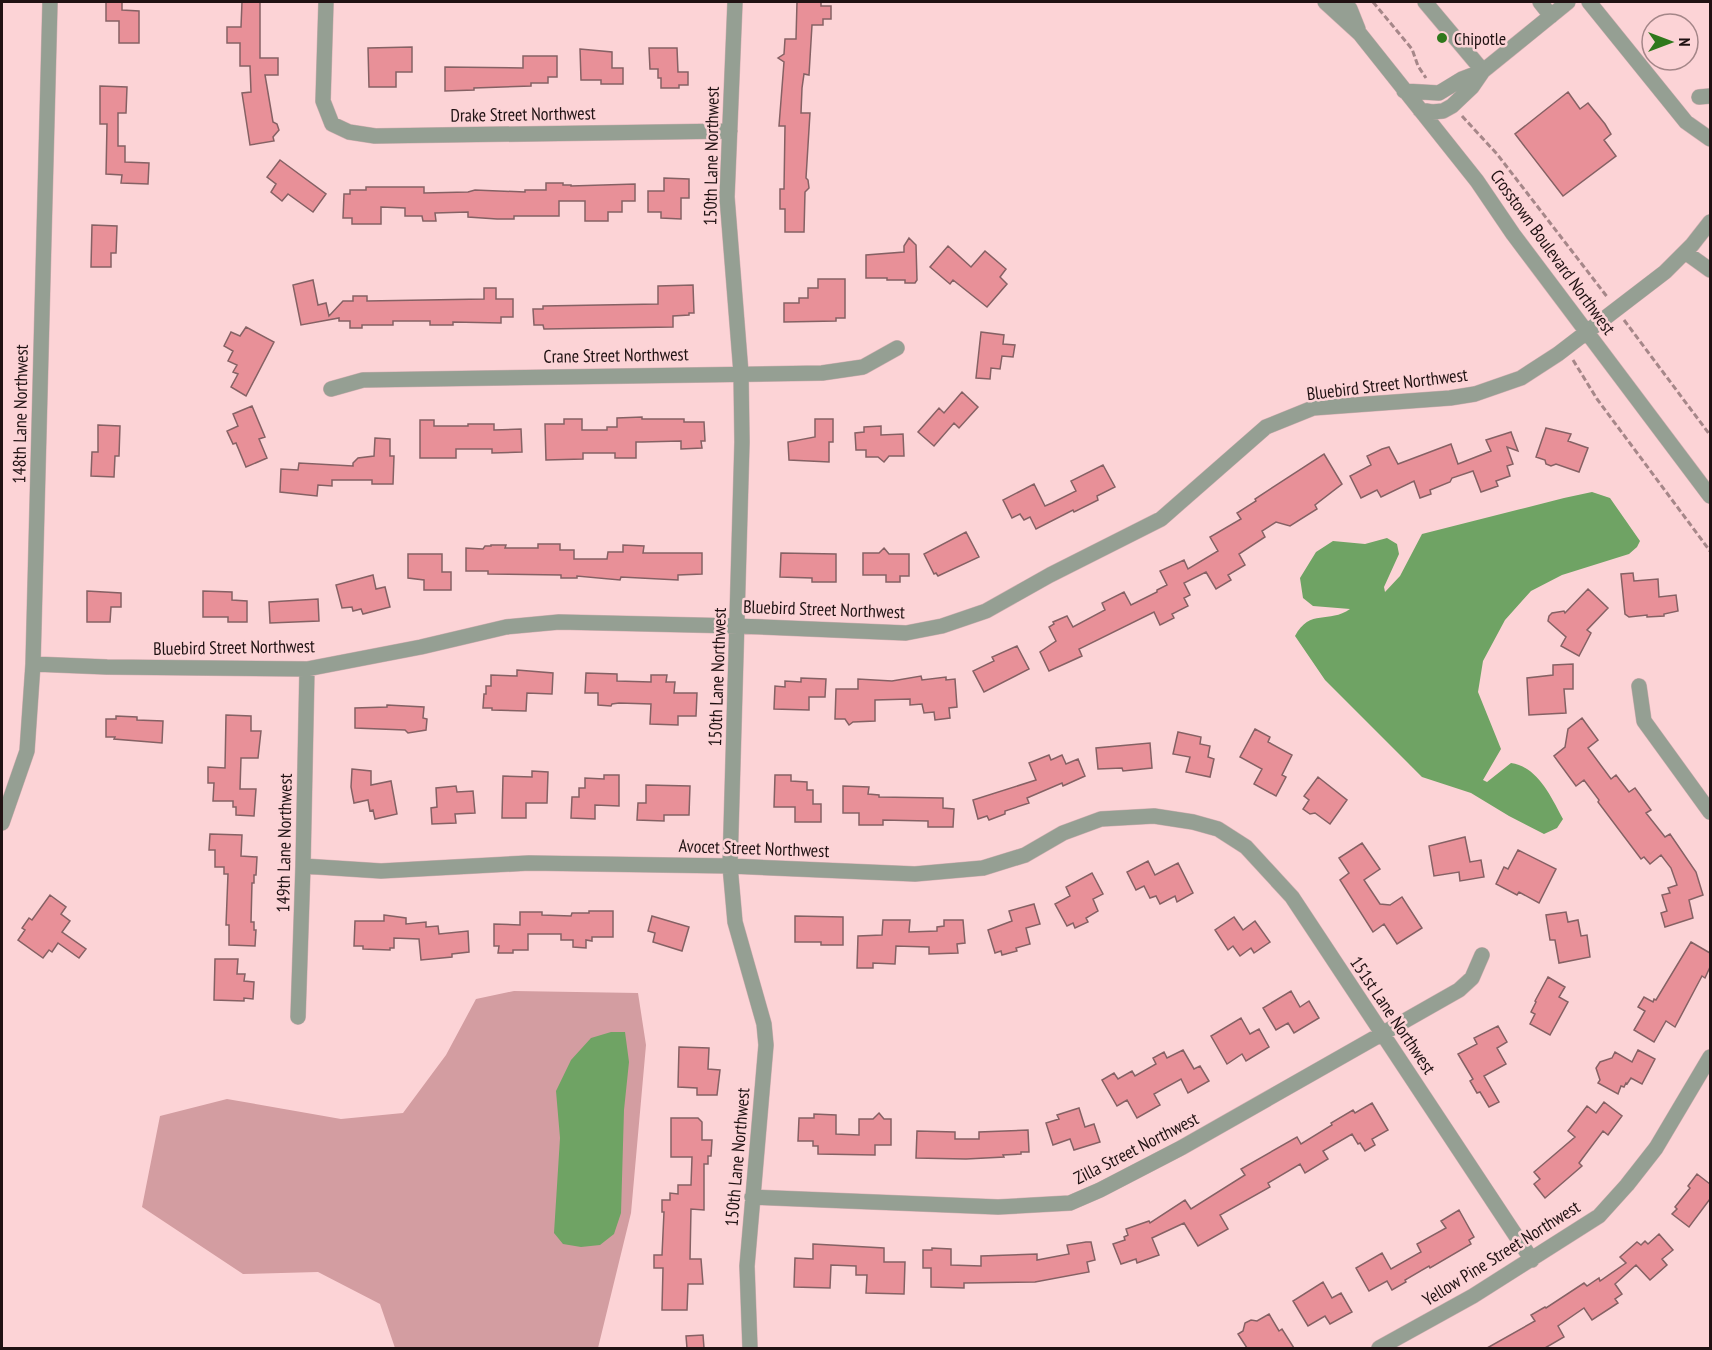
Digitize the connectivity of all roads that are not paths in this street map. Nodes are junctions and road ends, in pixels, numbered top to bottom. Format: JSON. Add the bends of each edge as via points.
{"nodes":[{"id":1,"x":50,"y":2,"type":"edge"},
{"id":2,"x":326,"y":2,"type":"edge"},
{"id":3,"x":735,"y":2,"type":"edge"},
{"id":4,"x":1325,"y":2,"type":"edge"},
{"id":5,"x":1344,"y":2,"type":"edge"},
{"id":6,"x":1425,"y":2,"type":"edge"},
{"id":7,"x":1539,"y":2,"type":"edge"},
{"id":8,"x":1568,"y":2,"type":"edge"},
{"id":9,"x":1589,"y":2,"type":"edge"},
{"id":10,"x":1551,"y":16,"type":"junction"},
{"id":11,"x":1360,"y":34,"type":"junction"},
{"id":12,"x":1483,"y":71,"type":"junction"},
{"id":13,"x":1404,"y":91,"type":"junction"},
{"id":14,"x":1420,"y":110,"type":"junction"},
{"id":15,"x":730,"y":131,"type":"junction"},
{"id":16,"x":1710,"y":139,"type":"edge"},
{"id":17,"x":1710,"y":222,"type":"edge"},
{"id":18,"x":1685,"y":252,"type":"junction"},
{"id":19,"x":1710,"y":270,"type":"edge"},
{"id":20,"x":1587,"y":332,"type":"junction"},
{"id":21,"x":897,"y":348,"type":"dead end"},
{"id":22,"x":741,"y":373,"type":"junction"},
{"id":23,"x":331,"y":389,"type":"dead end"},
{"id":24,"x":1710,"y":496,"type":"edge"},
{"id":25,"x":738,"y":626,"type":"junction"},
{"id":26,"x":33,"y":664,"type":"junction"},
{"id":27,"x":307,"y":669,"type":"junction"},
{"id":28,"x":1639,"y":686,"type":"dead end"},
{"id":29,"x":1710,"y":812,"type":"edge"},
{"id":30,"x":1193,"y":822,"type":"joint"},
{"id":31,"x":2,"y":823,"type":"edge"},
{"id":32,"x":303,"y":866,"type":"junction"},
{"id":33,"x":730,"y":866,"type":"junction"},
{"id":34,"x":1482,"y":955,"type":"dead end"},
{"id":35,"x":298,"y":1017,"type":"dead end"},
{"id":36,"x":1382,"y":1034,"type":"junction"},
{"id":37,"x":1710,"y":1057,"type":"edge"},
{"id":38,"x":752,"y":1197,"type":"junction"},
{"id":39,"x":1532,"y":1260,"type":"junction"},
{"id":40,"x":750,"y":1348,"type":"edge"},
{"id":41,"x":1379,"y":1348,"type":"edge"}],
"edges":[{"from":1,"to":26,"type":"street","name":"148th Lane Northwest"},
{"from":2,"to":15,"type":"street","name":"Drake Street Northwest","via":[[323,101],[332,124],[349,132],[375,136]]},
{"from":3,"to":15,"type":"street","name":"150th Lane Northwest"},
{"from":4,"to":11,"type":"street","name":"Crosstown Boulevard Northwest"},
{"from":5,"to":11,"type":"street","name":"Crosstown Boulevard Northwest"},
{"from":6,"to":12,"type":"street"},
{"from":7,"to":10,"type":"street"},
{"from":8,"to":10,"type":"street"},
{"from":9,"to":16,"type":"street","via":[[1686,122]]},
{"from":10,"to":12,"type":"street"},
{"from":11,"to":13,"type":"street","name":"Crosstown Boulevard Northwest"},
{"from":12,"to":13,"type":"street","via":[[1439,93]]},
{"from":12,"to":14,"type":"street","via":[[1452,106],[1443,111]]},
{"from":13,"to":14,"type":"street","name":"Crosstown Boulevard Northwest"},
{"from":14,"to":20,"type":"street","name":"Crosstown Boulevard Northwest"},
{"from":15,"to":22,"type":"street","name":"150th Lane Northwest","via":[[727,197]]},
{"from":17,"to":18,"type":"street","name":"Bluebird Street Northwest"},
{"from":18,"to":19,"type":"street"},
{"from":18,"to":20,"type":"street","name":"Bluebird Street Northwest"},
{"from":20,"to":24,"type":"street","name":"Crosstown Boulevard Northwest"},
{"from":20,"to":25,"type":"street","name":"Bluebird Street Northwest","via":[[1521,378],[1475,394],[1313,408],[1266,427],[1161,519],[986,611],[906,633]]},
{"from":21,"to":22,"type":"street","name":"Crane Street Northwest","via":[[863,367],[822,373]]},
{"from":22,"to":23,"type":"street","name":"Crane Street Northwest","via":[[363,380]]},
{"from":22,"to":25,"type":"street","name":"150th Lane Northwest"},
{"from":25,"to":27,"type":"street","name":"Bluebird Street Northwest","via":[[559,622],[506,627]]},
{"from":25,"to":33,"type":"street","name":"150th Lane Northwest"},
{"from":26,"to":27,"type":"street","name":"Bluebird Street Northwest"},
{"from":26,"to":31,"type":"street","name":"148th Lane Northwest","via":[[27,752]]},
{"from":27,"to":32,"type":"street","name":"149th Lane Northwest"},
{"from":28,"to":29,"type":"street","via":[[1644,721]]},
{"from":30,"to":33,"type":"street","name":"Avocet Street Northwest","via":[[1154,816],[1101,819],[1064,833],[1025,855],[984,868],[915,874]]},
{"from":30,"to":36,"type":"street","name":"151st Lane Northwest","via":[[1218,829],[1246,847],[1273,875],[1292,897]]},
{"from":32,"to":33,"type":"street","name":"Avocet Street Northwest","via":[[381,871],[529,863]]},
{"from":32,"to":35,"type":"street","name":"149th Lane Northwest"},
{"from":33,"to":38,"type":"street","name":"150th Lane Northwest","via":[[735,922],[764,1024],[766,1045]]},
{"from":34,"to":36,"type":"street","name":"Zilla Street Northwest","via":[[1472,978],[1459,990]]},
{"from":36,"to":38,"type":"street","name":"Zilla Street Northwest","via":[[1181,1148],[1070,1203],[998,1207]]},
{"from":36,"to":39,"type":"street","name":"151st Lane Northwest"},
{"from":37,"to":39,"type":"street","name":"Yellow Pine Street Northwest","via":[[1656,1148],[1627,1185],[1599,1216]]},
{"from":38,"to":40,"type":"street","name":"150th Lane Northwest","via":[[747,1266]]},
{"from":39,"to":41,"type":"street","name":"Yellow Pine Street Northwest"}]}
